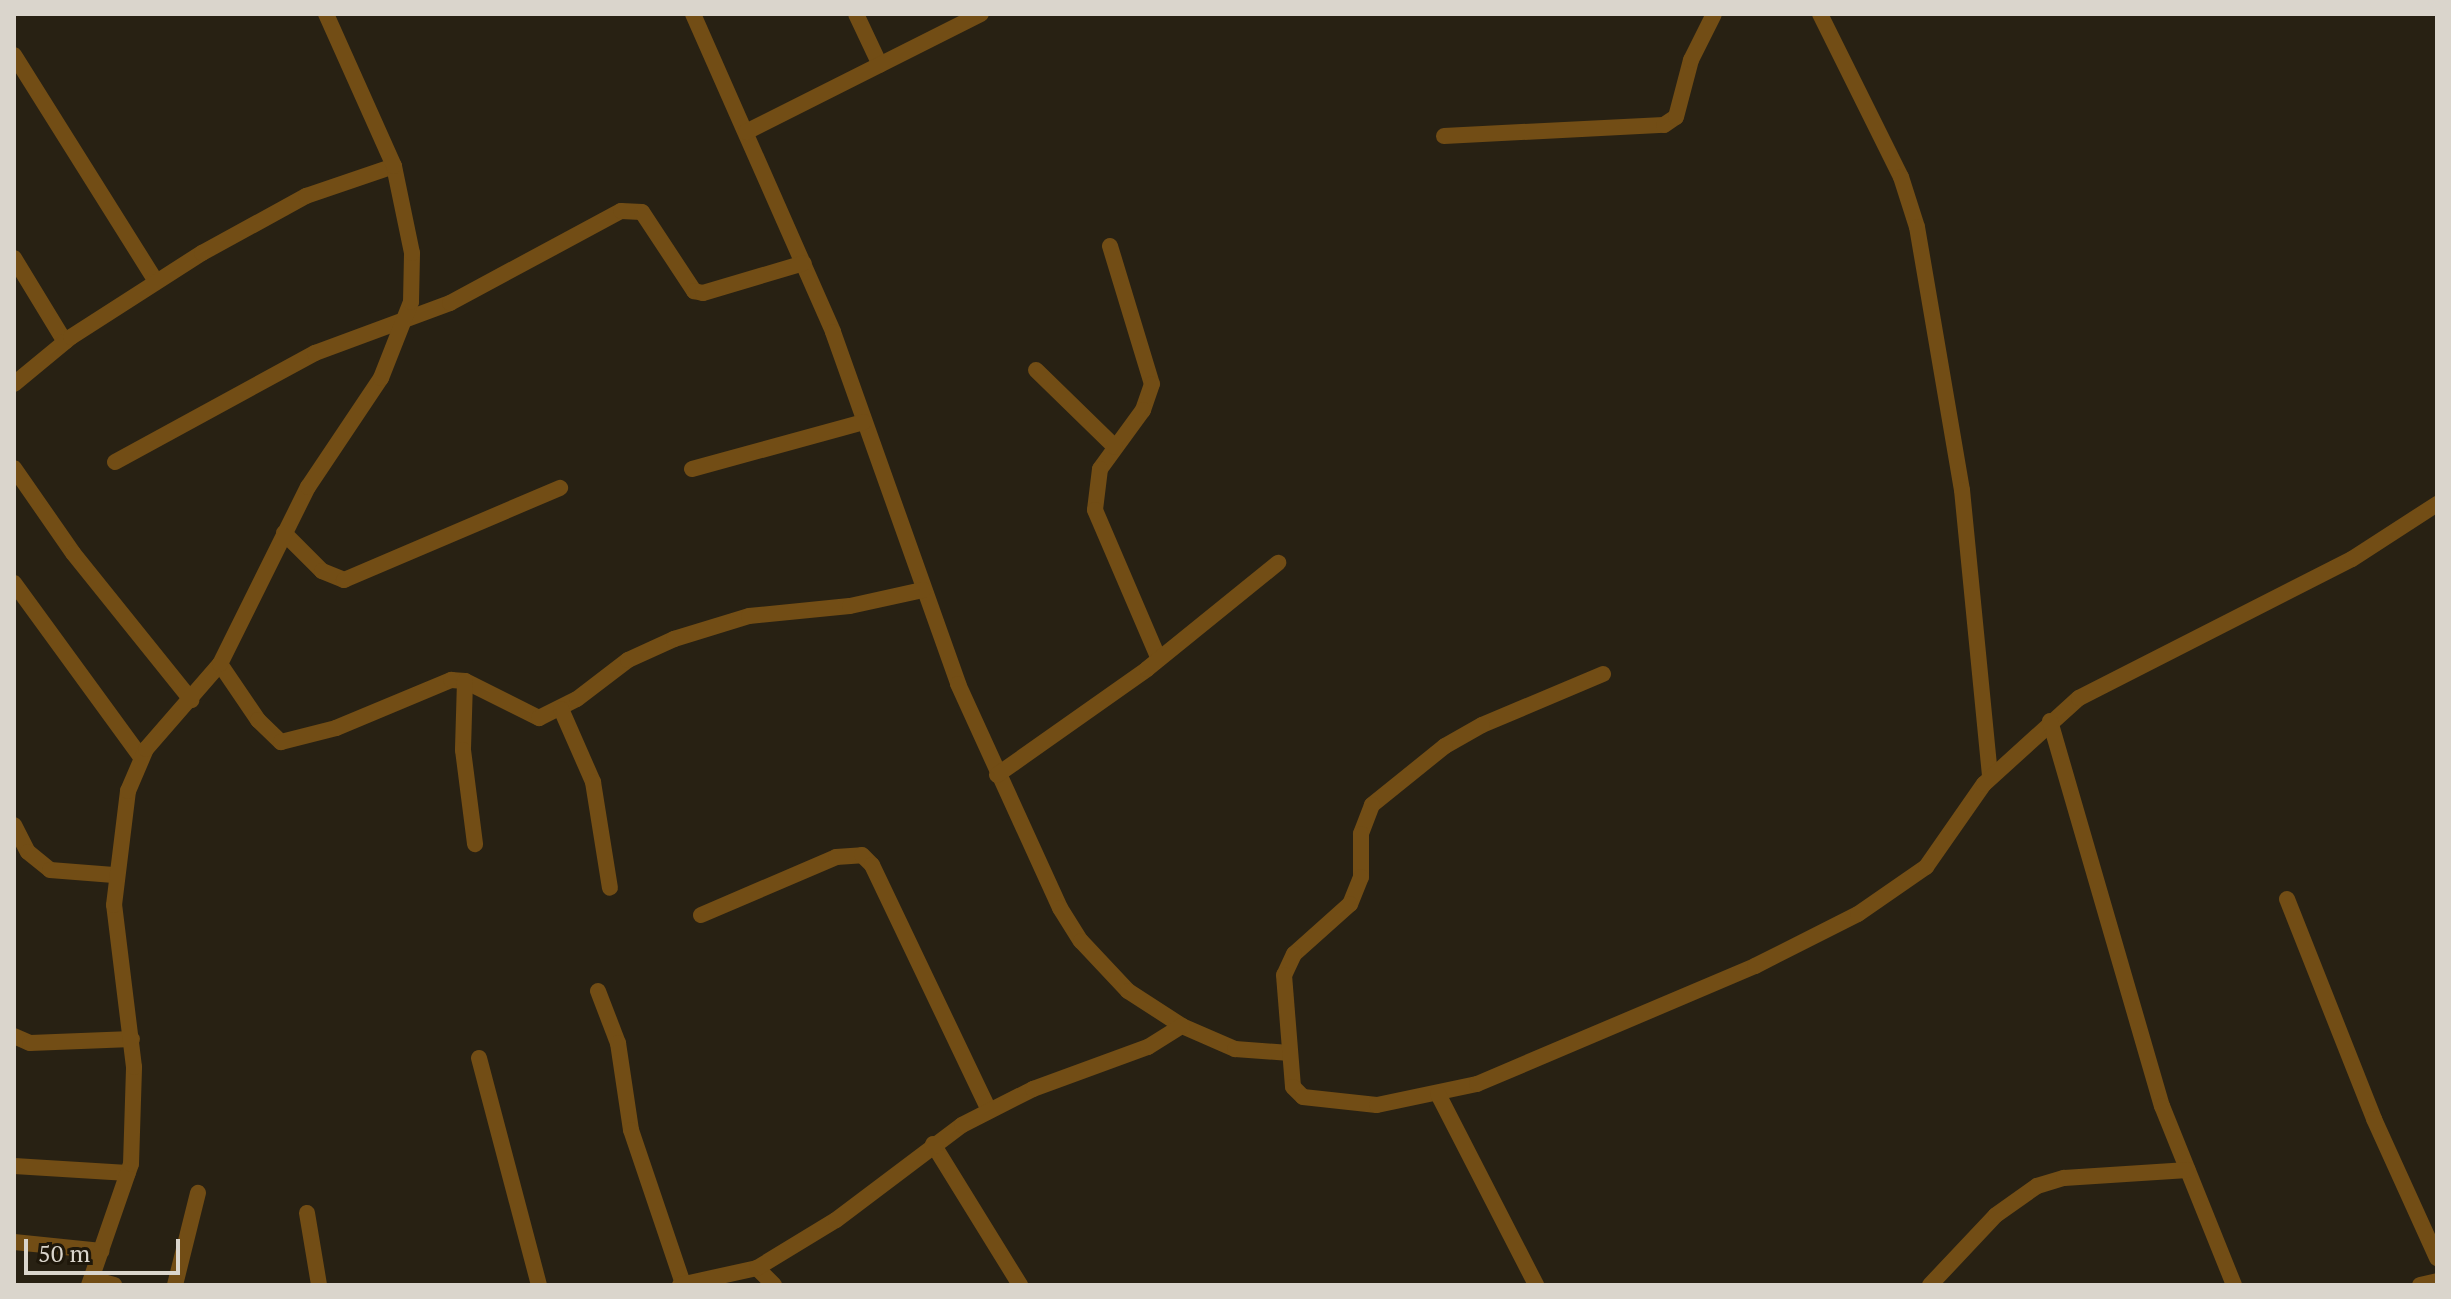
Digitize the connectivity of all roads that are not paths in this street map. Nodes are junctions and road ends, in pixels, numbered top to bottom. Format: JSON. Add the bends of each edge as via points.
{"nodes":[{"id":1,"x":326,"y":14,"type":"edge"},
{"id":2,"x":693,"y":14,"type":"edge"},
{"id":3,"x":856,"y":14,"type":"edge"},
{"id":4,"x":981,"y":14,"type":"edge"},
{"id":5,"x":1714,"y":14,"type":"edge"},
{"id":6,"x":1820,"y":14,"type":"edge"},
{"id":7,"x":14,"y":55,"type":"edge"},
{"id":8,"x":880,"y":65,"type":"junction"},
{"id":9,"x":746,"y":132,"type":"junction"},
{"id":10,"x":1444,"y":136,"type":"dead end"},
{"id":11,"x":394,"y":166,"type":"junction"},
{"id":12,"x":1110,"y":246,"type":"dead end"},
{"id":13,"x":14,"y":258,"type":"edge"},
{"id":14,"x":804,"y":263,"type":"junction"},
{"id":15,"x":156,"y":281,"type":"junction"},
{"id":16,"x":404,"y":321,"type":"junction"},
{"id":17,"x":65,"y":342,"type":"junction"},
{"id":18,"x":1036,"y":370,"type":"dead end"},
{"id":19,"x":14,"y":384,"type":"edge"},
{"id":20,"x":864,"y":422,"type":"junction"},
{"id":21,"x":1115,"y":447,"type":"junction"},
{"id":22,"x":115,"y":462,"type":"dead end"},
{"id":23,"x":14,"y":468,"type":"edge"},
{"id":24,"x":692,"y":469,"type":"dead end"},
{"id":25,"x":560,"y":488,"type":"dead end"},
{"id":26,"x":2437,"y":504,"type":"edge"},
{"id":27,"x":284,"y":533,"type":"junction"},
{"id":28,"x":1278,"y":563,"type":"dead end"},
{"id":29,"x":14,"y":583,"type":"edge"},
{"id":30,"x":923,"y":590,"type":"junction"},
{"id":31,"x":1159,"y":659,"type":"junction"},
{"id":32,"x":220,"y":664,"type":"junction"},
{"id":33,"x":1603,"y":674,"type":"dead end"},
{"id":34,"x":465,"y":681,"type":"junction"},
{"id":35,"x":191,"y":700,"type":"junction"},
{"id":36,"x":561,"y":709,"type":"junction"},
{"id":37,"x":2050,"y":721,"type":"junction"},
{"id":38,"x":141,"y":757,"type":"junction"},
{"id":39,"x":997,"y":775,"type":"junction"},
{"id":40,"x":1990,"y":778,"type":"junction"},
{"id":41,"x":14,"y":825,"type":"edge"},
{"id":42,"x":475,"y":844,"type":"dead end"},
{"id":43,"x":114,"y":875,"type":"junction"},
{"id":44,"x":610,"y":888,"type":"dead end"},
{"id":45,"x":2287,"y":899,"type":"dead end"},
{"id":46,"x":701,"y":915,"type":"dead end"},
{"id":47,"x":598,"y":991,"type":"dead end"},
{"id":48,"x":1182,"y":1026,"type":"junction"},
{"id":49,"x":14,"y":1036,"type":"edge"},
{"id":50,"x":132,"y":1039,"type":"junction"},
{"id":51,"x":1290,"y":1053,"type":"junction"},
{"id":52,"x":479,"y":1058,"type":"dead end"},
{"id":53,"x":1438,"y":1094,"type":"junction"},
{"id":54,"x":989,"y":1110,"type":"junction"},
{"id":55,"x":933,"y":1144,"type":"junction"},
{"id":56,"x":14,"y":1166,"type":"edge"},
{"id":57,"x":2188,"y":1170,"type":"junction"},
{"id":58,"x":128,"y":1173,"type":"junction"},
{"id":59,"x":198,"y":1193,"type":"dead end"},
{"id":60,"x":307,"y":1213,"type":"dead end"},
{"id":61,"x":14,"y":1242,"type":"edge"},
{"id":62,"x":102,"y":1251,"type":"junction"},
{"id":63,"x":2437,"y":1258,"type":"edge"},
{"id":64,"x":757,"y":1268,"type":"junction"},
{"id":65,"x":2437,"y":1281,"type":"edge"},
{"id":66,"x":90,"y":1282,"type":"edge"},
{"id":67,"x":114,"y":1285,"type":"edge"},
{"id":68,"x":175,"y":1285,"type":"edge"},
{"id":69,"x":319,"y":1285,"type":"edge"},
{"id":70,"x":539,"y":1285,"type":"edge"},
{"id":71,"x":682,"y":1285,"type":"edge"},
{"id":72,"x":774,"y":1285,"type":"edge"},
{"id":73,"x":1020,"y":1285,"type":"edge"},
{"id":74,"x":1536,"y":1285,"type":"edge"},
{"id":75,"x":1930,"y":1285,"type":"edge"},
{"id":76,"x":2234,"y":1285,"type":"edge"},
{"id":77,"x":2420,"y":1285,"type":"edge"}],
"edges":[{"from":1,"to":11,"type":"street"},
{"from":2,"to":9,"type":"street"},
{"from":3,"to":8,"type":"street"},
{"from":4,"to":8,"type":"street"},
{"from":5,"to":10,"type":"street","via":[[1691,60],[1676,117],[1664,125]]},
{"from":6,"to":40,"type":"street","via":[[1895,163],[1917,227],[1962,490]]},
{"from":7,"to":15,"type":"street"},
{"from":8,"to":9,"type":"street"},
{"from":9,"to":14,"type":"street"},
{"from":11,"to":15,"type":"street","via":[[306,196]]},
{"from":11,"to":16,"type":"street","via":[[412,253],[411,302]]},
{"from":12,"to":21,"type":"street","via":[[1152,384],[1143,410]]},
{"from":13,"to":17,"type":"street"},
{"from":14,"to":16,"type":"street","via":[[703,293],[694,291],[654,224],[634,209]]},
{"from":14,"to":20,"type":"street"},
{"from":15,"to":17,"type":"street"},
{"from":16,"to":22,"type":"street","via":[[315,353]]},
{"from":16,"to":27,"type":"street","via":[[381,378],[308,487]]},
{"from":17,"to":19,"type":"street"},
{"from":18,"to":21,"type":"street"},
{"from":20,"to":24,"type":"street"},
{"from":20,"to":30,"type":"street"},
{"from":21,"to":31,"type":"street","via":[[1100,469],[1095,510]]},
{"from":23,"to":35,"type":"street","via":[[94,581]]},
{"from":25,"to":27,"type":"street","via":[[344,580],[322,571]]},
{"from":26,"to":37,"type":"street","via":[[2352,559],[2079,698]]},
{"from":27,"to":32,"type":"street"},
{"from":28,"to":31,"type":"street"},
{"from":29,"to":38,"type":"street"},
{"from":30,"to":36,"type":"street","via":[[850,606],[749,616],[674,639],[628,660]]},
{"from":30,"to":39,"type":"street"},
{"from":31,"to":39,"type":"street"},
{"from":32,"to":34,"type":"street","via":[[258,720],[281,742],[336,728],[439,683]]},
{"from":32,"to":35,"type":"street"},
{"from":33,"to":51,"type":"street","via":[[1482,725],[1445,746],[1372,805],[1361,834],[1361,877],[1350,904],[1294,954],[1284,975]]},
{"from":34,"to":36,"type":"street","via":[[527,716],[539,718]]},
{"from":34,"to":42,"type":"street","via":[[463,750]]},
{"from":35,"to":38,"type":"street"},
{"from":36,"to":44,"type":"street","via":[[593,782]]},
{"from":37,"to":40,"type":"street"},
{"from":37,"to":57,"type":"street","via":[[2115,955]]},
{"from":38,"to":43,"type":"street","via":[[128,791]]},
{"from":39,"to":48,"type":"street","via":[[1081,941],[1128,991]]},
{"from":40,"to":53,"type":"street","via":[[1926,867],[1858,914],[1755,966],[1532,1062]]},
{"from":41,"to":43,"type":"street","via":[[28,852],[50,870]]},
{"from":43,"to":50,"type":"street"},
{"from":45,"to":63,"type":"street","via":[[2374,1119]]},
{"from":46,"to":54,"type":"street","via":[[836,857],[862,855],[872,865]]},
{"from":47,"to":71,"type":"street","via":[[618,1043],[631,1130]]},
{"from":48,"to":51,"type":"street","via":[[1235,1049]]},
{"from":48,"to":54,"type":"street","via":[[1137,1051]]},
{"from":49,"to":50,"type":"street","via":[[30,1043]]},
{"from":50,"to":58,"type":"street","via":[[134,1121]]},
{"from":51,"to":53,"type":"street","via":[[1293,1087],[1313,1102],[1377,1105]]},
{"from":52,"to":70,"type":"street"},
{"from":53,"to":74,"type":"street"},
{"from":54,"to":55,"type":"street"},
{"from":55,"to":64,"type":"street","via":[[836,1220]]},
{"from":55,"to":73,"type":"street"},
{"from":56,"to":58,"type":"street"},
{"from":57,"to":75,"type":"street","via":[[2064,1178],[2037,1186],[1996,1215]]},
{"from":57,"to":76,"type":"street"},
{"from":58,"to":62,"type":"street"},
{"from":59,"to":68,"type":"street"},
{"from":60,"to":69,"type":"street"},
{"from":61,"to":62,"type":"street"},
{"from":62,"to":66,"type":"street"},
{"from":64,"to":71,"type":"street"},
{"from":64,"to":72,"type":"street"},
{"from":65,"to":77,"type":"street"},
{"from":66,"to":67,"type":"street"}]}
